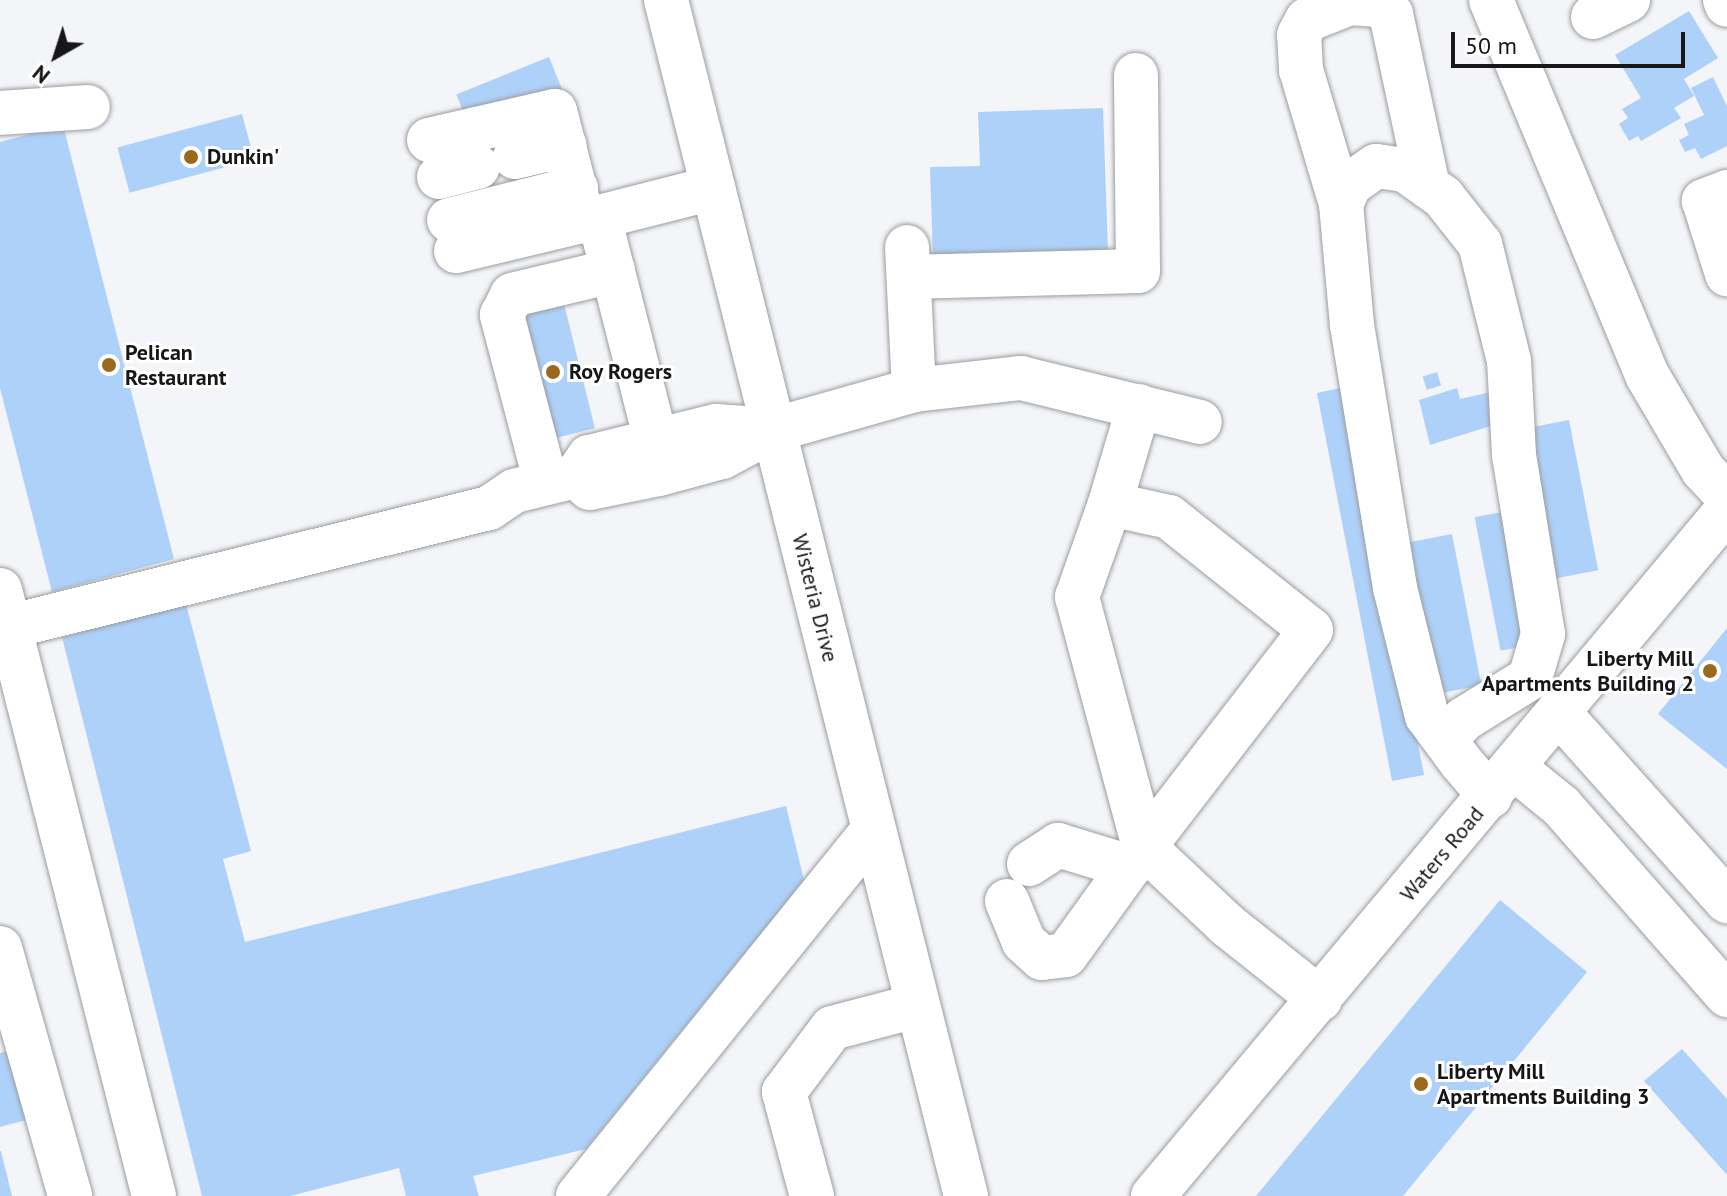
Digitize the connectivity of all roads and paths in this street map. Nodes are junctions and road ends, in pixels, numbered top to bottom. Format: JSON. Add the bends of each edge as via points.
{"nodes":[{"id":1,"x":666,"y":0,"type":"edge"},
{"id":2,"x":1491,"y":0,"type":"edge"},
{"id":3,"x":1136,"y":75,"type":"dead end"},
{"id":4,"x":88,"y":107,"type":"dead end"},
{"id":5,"x":0,"y":113,"type":"edge"},
{"id":6,"x":565,"y":145,"type":"junction"},
{"id":7,"x":1428,"y":186,"type":"junction"},
{"id":8,"x":713,"y":188,"type":"junction"},
{"id":9,"x":1727,"y":192,"type":"edge"},
{"id":10,"x":1341,"y":204,"type":"junction"},
{"id":11,"x":586,"y":208,"type":"junction"},
{"id":12,"x":453,"y":235,"type":"dead end"},
{"id":13,"x":613,"y":271,"type":"junction"},
{"id":14,"x":1727,"y":274,"type":"edge"},
{"id":15,"x":914,"y":390,"type":"junction"},
{"id":16,"x":1139,"y":406,"type":"junction"},
{"id":17,"x":1200,"y":422,"type":"dead end"},
{"id":18,"x":773,"y":430,"type":"junction"},
{"id":19,"x":656,"y":441,"type":"junction"},
{"id":20,"x":561,"y":480,"type":"junction"},
{"id":21,"x":1727,"y":496,"type":"edge"},
{"id":22,"x":1110,"y":504,"type":"junction"},
{"id":23,"x":1727,"y":510,"type":"edge"},
{"id":24,"x":3,"y":615,"type":"edge"},
{"id":25,"x":1558,"y":712,"type":"junction"},
{"id":26,"x":1445,"y":740,"type":"junction"},
{"id":27,"x":1501,"y":782,"type":"junction"},
{"id":28,"x":873,"y":830,"type":"junction"},
{"id":29,"x":1137,"y":857,"type":"junction"},
{"id":30,"x":1029,"y":864,"type":"dead end"},
{"id":31,"x":1007,"y":901,"type":"dead end"},
{"id":32,"x":1727,"y":901,"type":"edge"},
{"id":33,"x":0,"y":948,"type":"edge"},
{"id":34,"x":1727,"y":995,"type":"edge"},
{"id":35,"x":1320,"y":999,"type":"junction"},
{"id":36,"x":916,"y":1006,"type":"junction"},
{"id":37,"x":967,"y":1189,"type":"edge"},
{"id":38,"x":70,"y":1196,"type":"edge"},
{"id":39,"x":154,"y":1196,"type":"edge"},
{"id":40,"x":578,"y":1196,"type":"edge"},
{"id":41,"x":812,"y":1196,"type":"edge"},
{"id":42,"x":1153,"y":1196,"type":"edge"}],
"edges":[{"from":1,"to":8,"type":"street","name":"Wisteria Drive"},
{"from":2,"to":21,"type":"street","via":[[1647,375],[1703,470]]},
{"from":3,"to":15,"type":"street","via":[[1138,271],[908,262]]},
{"from":4,"to":5,"type":"street"},
{"from":6,"to":6,"type":"street","via":[[555,111],[465,160]]},
{"from":6,"to":11,"type":"street"},
{"from":7,"to":10,"type":"street","via":[[1405,170],[1376,166],[1350,184]]},
{"from":7,"to":10,"type":"street","via":[[1391,14],[1378,5],[1350,3],[1307,20],[1299,35],[1301,70]]},
{"from":7,"to":26,"type":"street","via":[[1480,244],[1509,361],[1514,455],[1543,634],[1530,678],[1464,719]]},
{"from":8,"to":11,"type":"street"},
{"from":8,"to":18,"type":"street","name":"Wisteria Drive"},
{"from":9,"to":14,"type":"street","via":[[1704,201]]},
{"from":10,"to":26,"type":"street","via":[[1352,325],[1395,588],[1427,716]]},
{"from":11,"to":12,"type":"street"},
{"from":11,"to":13,"type":"street"},
{"from":13,"to":19,"type":"street"},
{"from":13,"to":20,"type":"street","via":[[512,295],[502,315]]},
{"from":15,"to":16,"type":"street","via":[[1021,378]]},
{"from":15,"to":18,"type":"street"},
{"from":16,"to":17,"type":"street"},
{"from":16,"to":22,"type":"street"},
{"from":18,"to":19,"type":"street","via":[[716,426]]},
{"from":18,"to":20,"type":"street","via":[[722,457],[659,474],[590,488]]},
{"from":18,"to":28,"type":"street","name":"Wisteria Drive"},
{"from":19,"to":20,"type":"street","via":[[589,457]]},
{"from":20,"to":24,"type":"street","via":[[514,491],[489,508]]},
{"from":22,"to":29,"type":"street","via":[[1077,597]]},
{"from":22,"to":29,"type":"street","via":[[1169,517],[1311,630]]},
{"from":23,"to":25,"type":"street","name":"Waters Road"},
{"from":24,"to":39,"type":"street"},
{"from":25,"to":27,"type":"street","name":"Waters Road"},
{"from":25,"to":32,"type":"street"},
{"from":26,"to":27,"type":"street"},
{"from":27,"to":34,"type":"street","via":[[1561,806]]},
{"from":27,"to":35,"type":"street","name":"Waters Road"},
{"from":28,"to":36,"type":"street","name":"Wisteria Drive"},
{"from":28,"to":40,"type":"street"},
{"from":29,"to":30,"type":"street","via":[[1058,845]]},
{"from":29,"to":31,"type":"street","via":[[1066,955],[1042,958],[1024,942]]},
{"from":29,"to":35,"type":"street"},
{"from":33,"to":38,"type":"street"},
{"from":35,"to":42,"type":"street","name":"Waters Road"},
{"from":36,"to":37,"type":"street","name":"Wisteria Drive"},
{"from":36,"to":41,"type":"street","via":[[832,1028],[784,1092]]}]}
